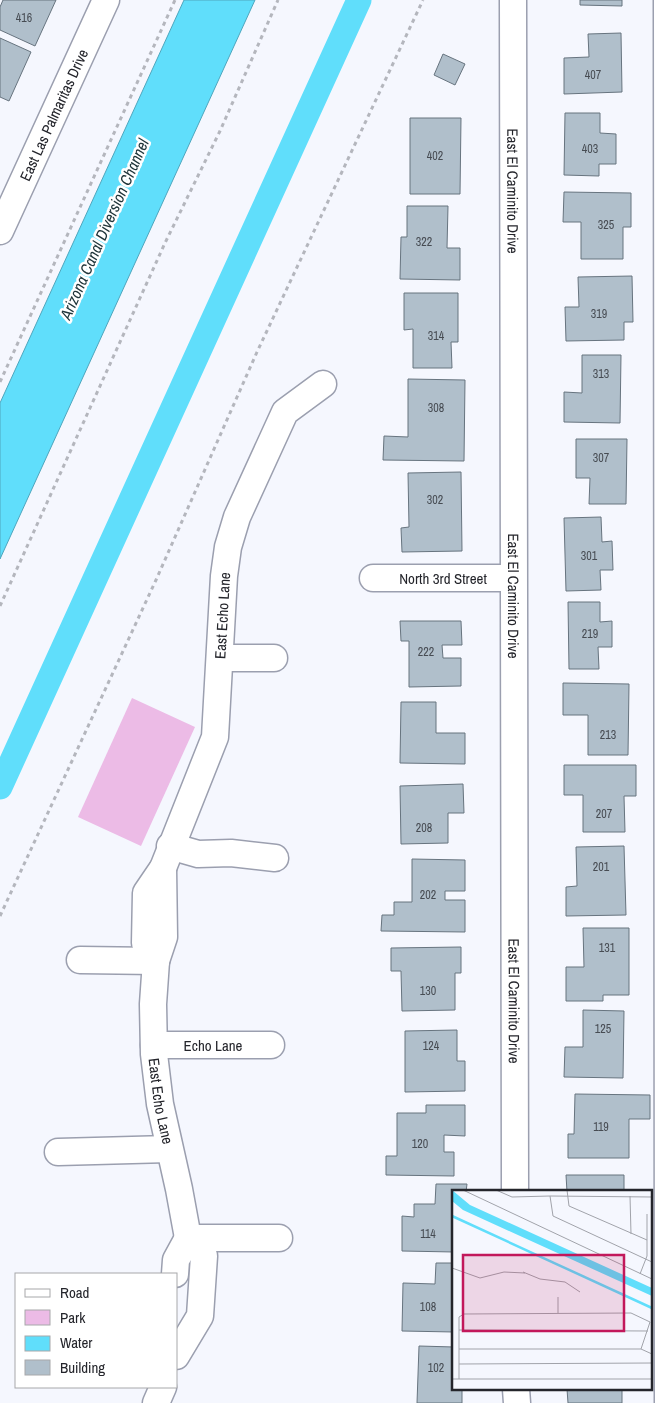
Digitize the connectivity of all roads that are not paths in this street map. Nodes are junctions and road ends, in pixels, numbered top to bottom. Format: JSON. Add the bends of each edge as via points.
{"nodes":[{"id":1,"x":106,"y":0,"type":"edge"},
{"id":2,"x":513,"y":0,"type":"edge"},
{"id":3,"x":660,"y":0,"type":"edge"},
{"id":4,"x":0,"y":231,"type":"edge"},
{"id":5,"x":323,"y":384,"type":"dead end"},
{"id":6,"x":373,"y":578,"type":"dead end"},
{"id":7,"x":513,"y":578,"type":"junction"},
{"id":8,"x":220,"y":658,"type":"junction"},
{"id":9,"x":274,"y":658,"type":"dead end"},
{"id":10,"x":167,"y":857,"type":"junction"},
{"id":11,"x":275,"y":858,"type":"dead end"},
{"id":12,"x":80,"y":960,"type":"dead end"},
{"id":13,"x":156,"y":961,"type":"junction"},
{"id":14,"x":154,"y":1045,"type":"junction"},
{"id":15,"x":271,"y":1045,"type":"dead end"},
{"id":16,"x":169,"y":1149,"type":"junction"},
{"id":17,"x":58,"y":1152,"type":"dead end"},
{"id":18,"x":515,"y":1190,"type":"edge"},
{"id":19,"x":188,"y":1238,"type":"junction"},
{"id":20,"x":279,"y":1238,"type":"dead end"},
{"id":21,"x":175,"y":1273,"type":"edge"},
{"id":22,"x":178,"y":1341,"type":"edge"},
{"id":23,"x":163,"y":1388,"type":"edge"},
{"id":24,"x":516,"y":1390,"type":"edge"},
{"id":25,"x":156,"y":1403,"type":"edge"},
{"id":26,"x":516,"y":1403,"type":"edge"},
{"id":27,"x":661,"y":1403,"type":"edge"}],
"edges":[{"from":1,"to":4,"type":"street","name":"East Las Palmaritas Drive"},
{"from":2,"to":7,"type":"street","name":"East El Caminito Drive"},
{"from":3,"to":27,"type":"lane"},
{"from":5,"to":8,"type":"street","name":"East Echo Lane","via":[[285,412],[237,517],[224,576]]},
{"from":6,"to":7,"type":"street","name":"North 3rd Street"},
{"from":7,"to":18,"type":"street","name":"East El Caminito Drive"},
{"from":8,"to":9,"type":"street"},
{"from":8,"to":10,"type":"street","name":"East Echo Lane","via":[[215,737]]},
{"from":10,"to":11,"type":"street","via":[[231,853]]},
{"from":10,"to":13,"type":"street","name":"East Echo Lane","via":[[164,937]]},
{"from":12,"to":13,"type":"street"},
{"from":13,"to":14,"type":"street","name":"East Echo Lane"},
{"from":14,"to":15,"type":"street","name":"Echo Lane"},
{"from":14,"to":16,"type":"street","name":"East Echo Lane"},
{"from":16,"to":17,"type":"street"},
{"from":16,"to":19,"type":"street","name":"East Echo Lane"},
{"from":19,"to":20,"type":"street"},
{"from":19,"to":21,"type":"street","via":[[176,1260]]},
{"from":19,"to":22,"type":"street","via":[[204,1256],[200,1316]]},
{"from":23,"to":25,"type":"street"},
{"from":24,"to":26,"type":"street"}]}
